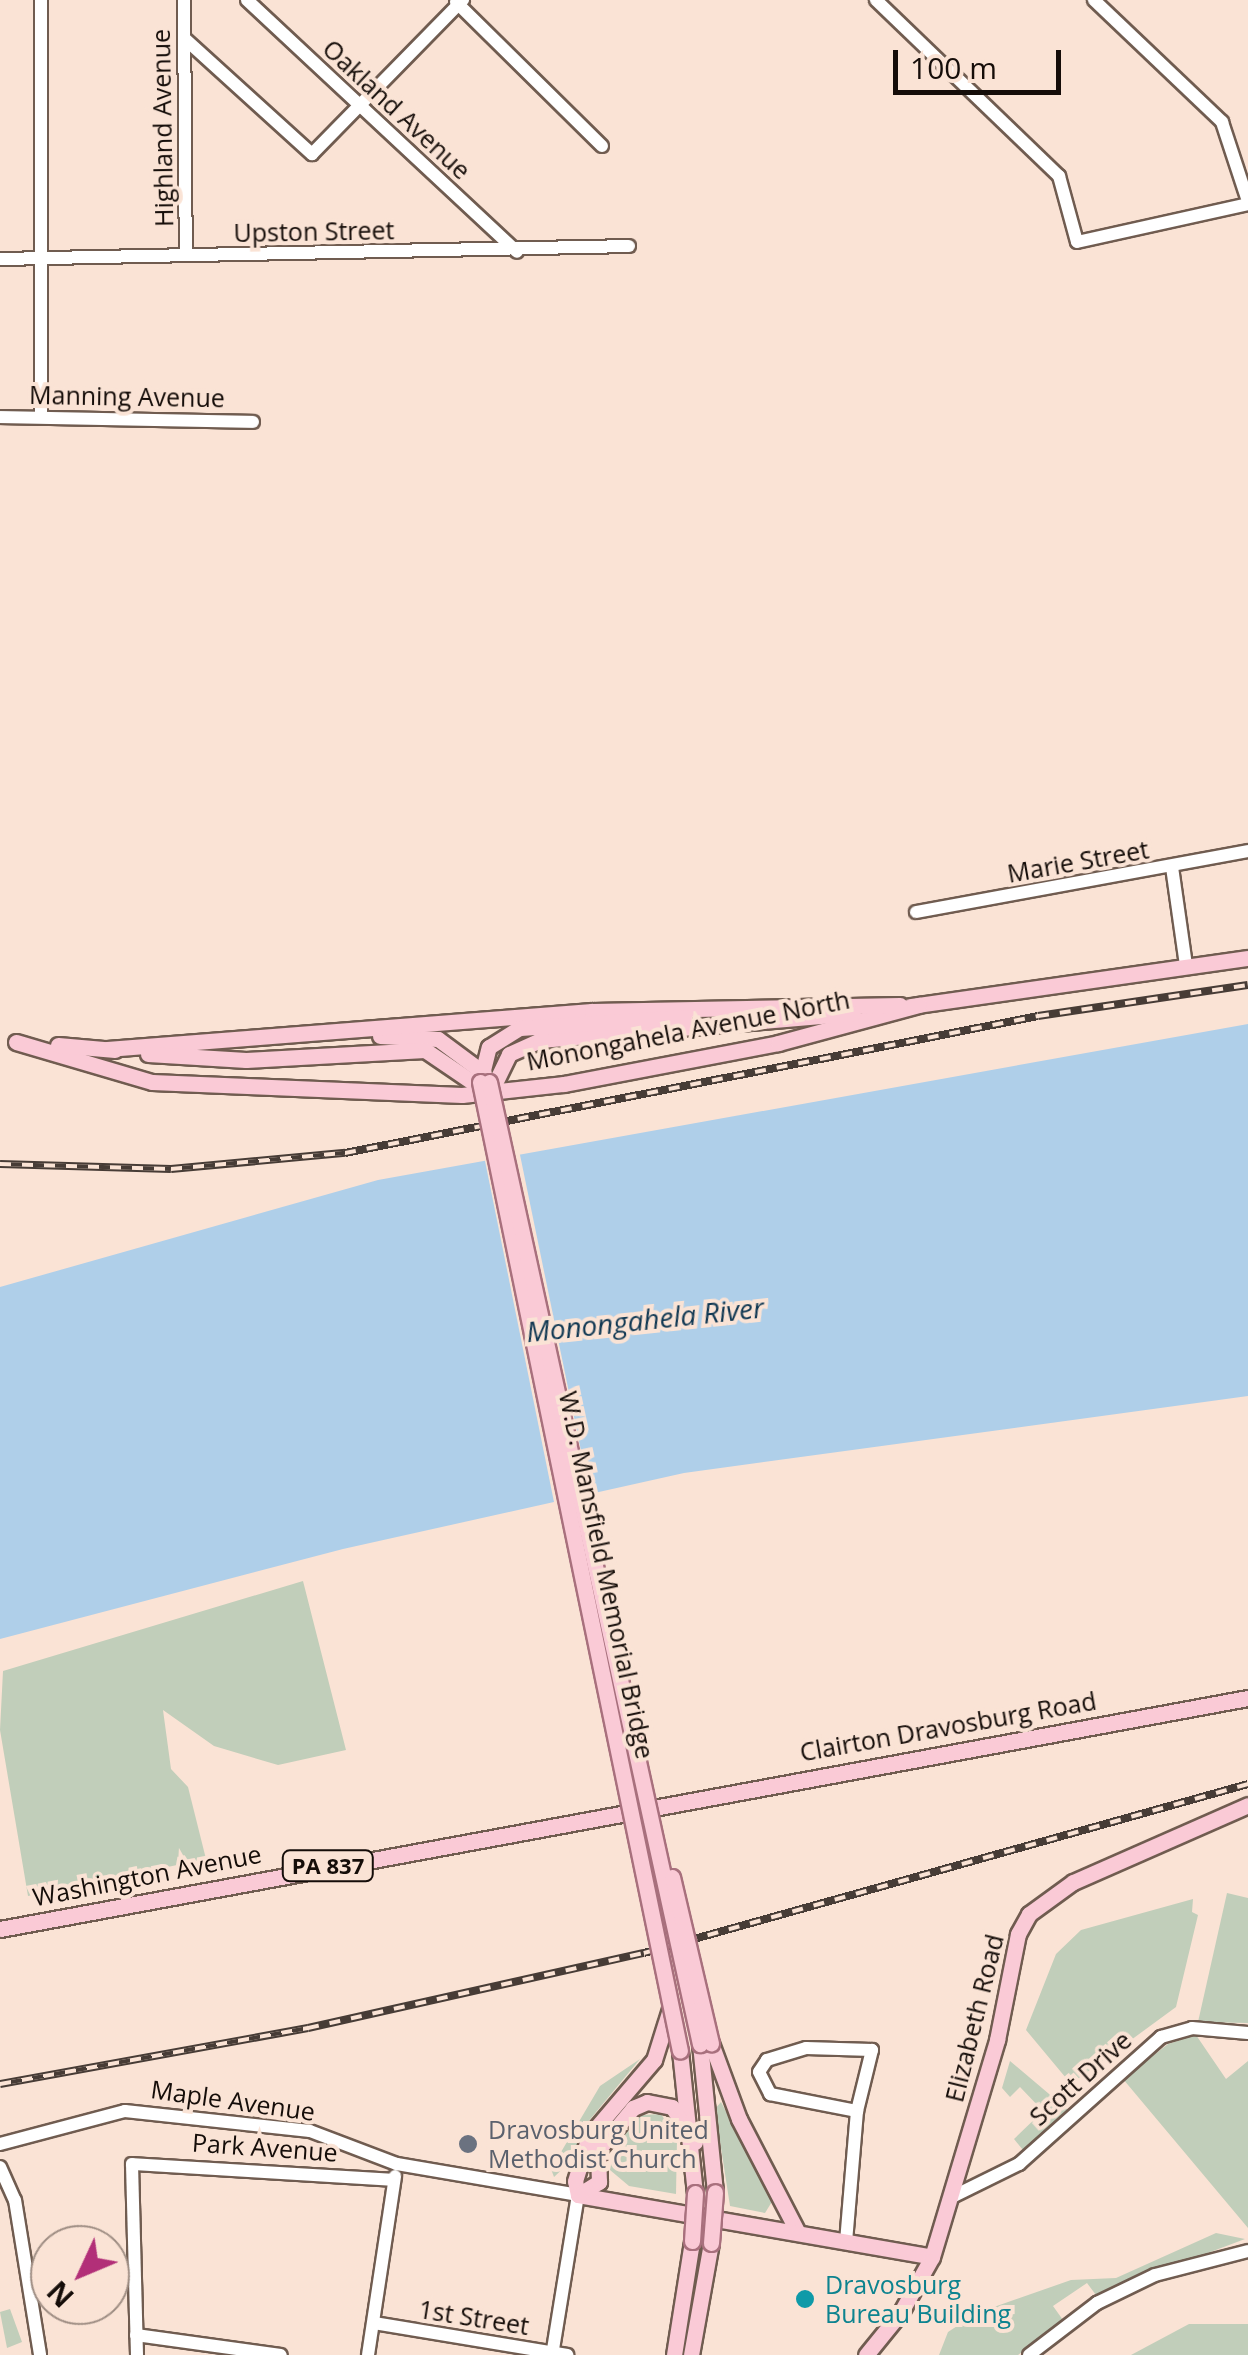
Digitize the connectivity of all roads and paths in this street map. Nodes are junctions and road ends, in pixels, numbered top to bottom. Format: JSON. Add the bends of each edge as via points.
{"nodes":[{"id":1,"x":41,"y":0,"type":"edge"},
{"id":2,"x":184,"y":0,"type":"edge"},
{"id":3,"x":247,"y":0,"type":"edge"},
{"id":4,"x":876,"y":0,"type":"edge"},
{"id":5,"x":1094,"y":0,"type":"edge"},
{"id":6,"x":458,"y":1,"type":"edge"},
{"id":7,"x":184,"y":38,"type":"junction"},
{"id":8,"x":363,"y":108,"type":"junction"},
{"id":9,"x":602,"y":146,"type":"dead end"},
{"id":10,"x":1248,"y":202,"type":"edge"},
{"id":11,"x":628,"y":246,"type":"dead end"},
{"id":12,"x":517,"y":252,"type":"junction"},
{"id":13,"x":186,"y":255,"type":"junction"},
{"id":14,"x":0,"y":259,"type":"edge"},
{"id":15,"x":44,"y":259,"type":"junction"},
{"id":16,"x":41,"y":416,"type":"junction"},
{"id":17,"x":0,"y":417,"type":"edge"},
{"id":18,"x":253,"y":422,"type":"dead end"},
{"id":19,"x":1248,"y":851,"type":"edge"},
{"id":20,"x":1172,"y":868,"type":"junction"},
{"id":21,"x":916,"y":912,"type":"dead end"},
{"id":22,"x":1248,"y":958,"type":"edge"},
{"id":23,"x":1186,"y":965,"type":"junction"},
{"id":24,"x":919,"y":1004,"type":"junction"},
{"id":25,"x":793,"y":1006,"type":"junction"},
{"id":26,"x":8,"y":1041,"type":"edge"},
{"id":27,"x":196,"y":1044,"type":"junction"},
{"id":28,"x":108,"y":1049,"type":"junction"},
{"id":29,"x":483,"y":1078,"type":"junction"},
{"id":30,"x":490,"y":1107,"type":"junction"},
{"id":31,"x":1248,"y":1698,"type":"edge"},
{"id":32,"x":651,"y":1802,"type":"junction"},
{"id":33,"x":1248,"y":1805,"type":"edge"},
{"id":34,"x":0,"y":1928,"type":"edge"},
{"id":35,"x":671,"y":2002,"type":"junction"},
{"id":36,"x":1248,"y":2032,"type":"edge"},
{"id":37,"x":706,"y":2043,"type":"junction"},
{"id":38,"x":857,"y":2110,"type":"junction"},
{"id":39,"x":695,"y":2142,"type":"junction"},
{"id":40,"x":15,"y":2143,"type":"junction"},
{"id":41,"x":0,"y":2144,"type":"edge"},
{"id":42,"x":397,"y":2164,"type":"junction"},
{"id":43,"x":3,"y":2171,"type":"edge"},
{"id":44,"x":394,"y":2180,"type":"junction"},
{"id":45,"x":578,"y":2195,"type":"junction"},
{"id":46,"x":952,"y":2197,"type":"junction"},
{"id":47,"x":798,"y":2234,"type":"junction"},
{"id":48,"x":846,"y":2242,"type":"junction"},
{"id":49,"x":1248,"y":2250,"type":"edge"},
{"id":50,"x":932,"y":2256,"type":"junction"},
{"id":51,"x":374,"y":2323,"type":"junction"},
{"id":52,"x":136,"y":2335,"type":"junction"},
{"id":53,"x":36,"y":2353,"type":"edge"},
{"id":54,"x":557,"y":2354,"type":"edge"},
{"id":55,"x":137,"y":2355,"type":"edge"},
{"id":56,"x":281,"y":2355,"type":"edge"},
{"id":57,"x":368,"y":2355,"type":"edge"},
{"id":58,"x":674,"y":2355,"type":"edge"},
{"id":59,"x":690,"y":2355,"type":"edge"},
{"id":60,"x":866,"y":2355,"type":"edge"},
{"id":61,"x":1028,"y":2355,"type":"edge"}],
"edges":[{"from":1,"to":15,"type":"street"},
{"from":2,"to":7,"type":"street","name":"Highland Avenue"},
{"from":3,"to":8,"type":"street","name":"Oakland Avenue"},
{"from":4,"to":10,"type":"street","via":[[1058,176],[1076,242]]},
{"from":5,"to":10,"type":"street","via":[[1222,122]]},
{"from":6,"to":8,"type":"street"},
{"from":6,"to":9,"type":"street"},
{"from":7,"to":8,"type":"street","via":[[306,152],[318,152]]},
{"from":7,"to":13,"type":"street","name":"Highland Avenue"},
{"from":8,"to":12,"type":"street","name":"Oakland Avenue"},
{"from":11,"to":12,"type":"street","name":"Upston Street"},
{"from":12,"to":13,"type":"street","name":"Upston Street"},
{"from":13,"to":15,"type":"street","name":"Upston Street"},
{"from":14,"to":15,"type":"street","name":"Upston Street"},
{"from":15,"to":16,"type":"street"},
{"from":16,"to":17,"type":"street","name":"Manning Avenue"},
{"from":16,"to":18,"type":"street","name":"Manning Avenue"},
{"from":19,"to":20,"type":"street","name":"Marie Street"},
{"from":20,"to":21,"type":"street","name":"Marie Street"},
{"from":20,"to":23,"type":"street"},
{"from":22,"to":23,"type":"main road"},
{"from":23,"to":24,"type":"main road"},
{"from":24,"to":25,"type":"main road","name":"Monongahela Avenue North"},
{"from":24,"to":26,"type":"main road","name":"Monongahela Avenue North","via":[[778,1043],[564,1084],[462,1095],[152,1082]]},
{"from":24,"to":29,"type":"main road","via":[[540,1040],[509,1054]]},
{"from":25,"to":27,"type":"main road","name":"Monongahela Avenue North","via":[[489,1018]]},
{"from":25,"to":29,"type":"main road","via":[[520,1028],[503,1034]]},
{"from":26,"to":28,"type":"main road"},
{"from":27,"to":28,"type":"main road","name":"Monongahela Avenue North"},
{"from":27,"to":29,"type":"main road","via":[[414,1034],[438,1038]]},
{"from":28,"to":29,"type":"main road","via":[[196,1061],[425,1050]]},
{"from":29,"to":30,"type":"main road","bridge":true},
{"from":29,"to":30,"type":"main road","bridge":true},
{"from":30,"to":32,"type":"main road","name":"W.D. Mansfield Memorial Bridge","bridge":true},
{"from":30,"to":35,"type":"main road","name":"W.D. Mansfield Memorial Bridge","bridge":true},
{"from":31,"to":32,"type":"main road","name":"Clairton Dravosburg Road","number":"PA 837"},
{"from":32,"to":34,"type":"main road","name":"Washington Avenue","number":"PA 837"},
{"from":32,"to":37,"type":"main road","name":"W.D. Mansfield Memorial Bridge","bridge":true,"via":[[680,1898]]},
{"from":33,"to":46,"type":"main road","name":"Elizabeth Road","via":[[1073,1882],[1030,1914],[1018,1934]]},
{"from":35,"to":39,"type":"main road","name":"W.D. Mansfield Memorial Bridge","bridge":true},
{"from":35,"to":45,"type":"main road","via":[[654,2060],[589,2136],[575,2181]]},
{"from":36,"to":46,"type":"street","name":"Scott Drive","via":[[1192,2028],[1161,2037],[1019,2164]]},
{"from":37,"to":47,"type":"main road"},
{"from":37,"to":59,"type":"main road","bridge":true,"via":[[715,2192]]},
{"from":38,"to":38,"type":"street","via":[[770,2094],[759,2072],[767,2060],[806,2048],[872,2050]]},
{"from":38,"to":48,"type":"street"},
{"from":39,"to":45,"type":"main road","via":[[672,2107],[647,2102],[633,2108],[598,2150],[599,2182]]},
{"from":39,"to":58,"type":"main road","name":"W.D. Mansfield Memorial Bridge","bridge":true,"via":[[692,2240]]},
{"from":40,"to":41,"type":"street","name":"Maple Avenue"},
{"from":40,"to":42,"type":"street","name":"Maple Avenue","via":[[125,2110],[310,2131]]},
{"from":40,"to":43,"type":"street"},
{"from":42,"to":44,"type":"street"},
{"from":42,"to":45,"type":"street","name":"Maple Avenue"},
{"from":43,"to":53,"type":"street"},
{"from":44,"to":51,"type":"street"},
{"from":44,"to":52,"type":"street","name":"Park Avenue","via":[[132,2164]]},
{"from":45,"to":47,"type":"main road","name":"Maple Avenue"},
{"from":45,"to":54,"type":"street"},
{"from":46,"to":50,"type":"main road","name":"Elizabeth Road"},
{"from":47,"to":48,"type":"main road","name":"Maple Avenue"},
{"from":48,"to":50,"type":"main road","name":"Maple Avenue"},
{"from":49,"to":61,"type":"street","via":[[1156,2275],[1098,2303]]},
{"from":50,"to":60,"type":"main road","name":"Elizabeth Road","via":[[901,2312]]},
{"from":51,"to":54,"type":"street","name":"1st Street"},
{"from":51,"to":57,"type":"street"},
{"from":52,"to":55,"type":"street"},
{"from":52,"to":56,"type":"street"}]}
